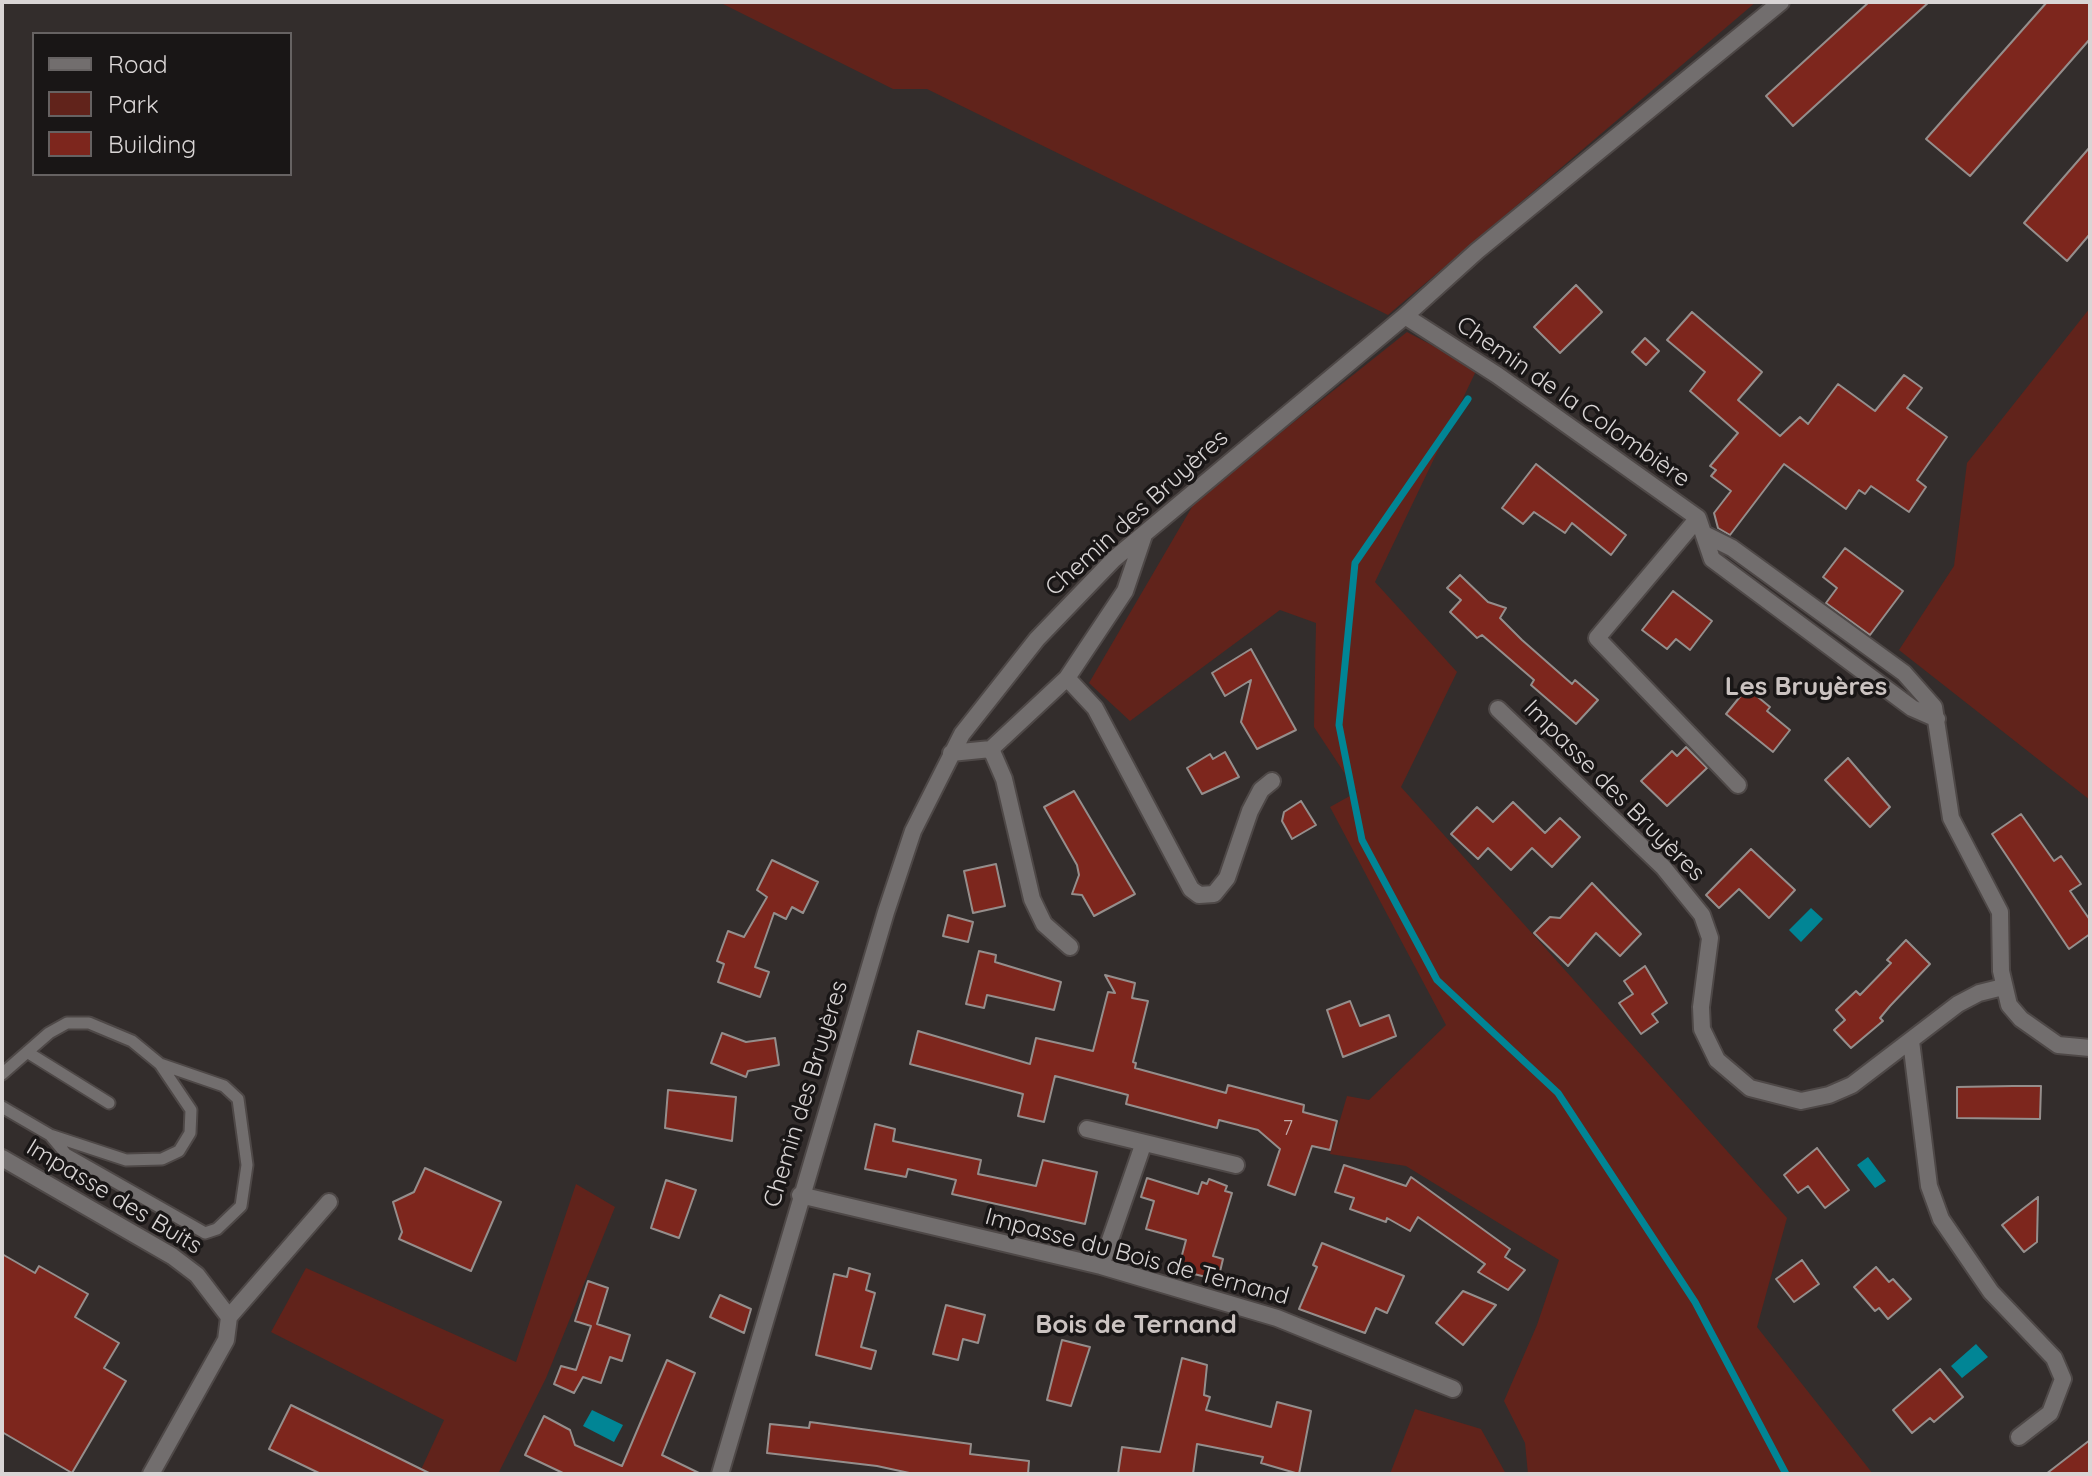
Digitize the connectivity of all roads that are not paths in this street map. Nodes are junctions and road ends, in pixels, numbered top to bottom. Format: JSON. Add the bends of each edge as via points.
{"nodes":[{"id":1,"x":1781,"y":2,"type":"edge"},
{"id":2,"x":1405,"y":316,"type":"junction"},
{"id":3,"x":1701,"y":526,"type":"junction"},
{"id":4,"x":1145,"y":533,"type":"junction"},
{"id":5,"x":1067,"y":678,"type":"junction"},
{"id":6,"x":1498,"y":709,"type":"dead end"},
{"id":7,"x":1937,"y":719,"type":"junction"},
{"id":8,"x":991,"y":749,"type":"junction"},
{"id":9,"x":951,"y":753,"type":"junction"},
{"id":10,"x":1272,"y":781,"type":"dead end"},
{"id":11,"x":1738,"y":785,"type":"dead end"},
{"id":12,"x":1070,"y":947,"type":"dead end"},
{"id":13,"x":2003,"y":987,"type":"junction"},
{"id":14,"x":1911,"y":1041,"type":"junction"},
{"id":15,"x":2090,"y":1048,"type":"edge"},
{"id":16,"x":27,"y":1052,"type":"junction"},
{"id":17,"x":160,"y":1064,"type":"junction"},
{"id":18,"x":2,"y":1074,"type":"edge"},
{"id":19,"x":109,"y":1103,"type":"dead end"},
{"id":20,"x":2,"y":1107,"type":"edge"},
{"id":21,"x":1087,"y":1129,"type":"dead end"},
{"id":22,"x":50,"y":1135,"type":"junction"},
{"id":23,"x":1143,"y":1145,"type":"junction"},
{"id":24,"x":2,"y":1158,"type":"edge"},
{"id":25,"x":1236,"y":1165,"type":"dead end"},
{"id":26,"x":800,"y":1195,"type":"junction"},
{"id":27,"x":329,"y":1202,"type":"dead end"},
{"id":28,"x":1101,"y":1266,"type":"junction"},
{"id":29,"x":229,"y":1317,"type":"junction"},
{"id":30,"x":1453,"y":1389,"type":"dead end"},
{"id":31,"x":2019,"y":1437,"type":"dead end"},
{"id":32,"x":151,"y":1474,"type":"edge"},
{"id":33,"x":720,"y":1474,"type":"edge"}],
"edges":[{"from":1,"to":2,"type":"street","name":"Chemin des Bruyères"},
{"from":2,"to":3,"type":"street","name":"Chemin de la Colombière","via":[[1497,375]]},
{"from":2,"to":4,"type":"street","name":"Chemin des Bruyères"},
{"from":3,"to":7,"type":"street","name":"Chemin de la Colombière","via":[[1904,673],[1934,707]]},
{"from":3,"to":7,"type":"street","name":"Chemin de la Colombière","via":[[1712,559],[1912,708]]},
{"from":3,"to":11,"type":"street","via":[[1597,638]]},
{"from":4,"to":5,"type":"street","via":[[1125,591]]},
{"from":4,"to":9,"type":"street","name":"Chemin des Bruyères","via":[[1037,639]]},
{"from":5,"to":8,"type":"street"},
{"from":5,"to":10,"type":"street","via":[[1095,708],[1191,889],[1199,895],[1214,894],[1227,878],[1250,811]]},
{"from":6,"to":14,"type":"street","name":"Impasse des Bruyères","via":[[1663,867],[1702,915],[1710,938],[1702,1029],[1710,1050],[1733,1076],[1750,1088],[1801,1101],[1852,1085]]},
{"from":7,"to":13,"type":"street","via":[[1951,818],[2000,912]]},
{"from":8,"to":9,"type":"street"},
{"from":8,"to":12,"type":"street","via":[[1004,779],[1032,899],[1044,924]]},
{"from":9,"to":26,"type":"street","name":"Chemin des Bruyères","via":[[913,831]]},
{"from":13,"to":14,"type":"street","name":"Impasse des Bruyères","via":[[1958,1004]]},
{"from":13,"to":15,"type":"street","via":[[2009,1005],[2042,1036],[2058,1045]]},
{"from":14,"to":31,"type":"street","via":[[1929,1186],[1941,1219],[1991,1292],[2054,1358],[2063,1379],[2050,1413]]},
{"from":16,"to":17,"type":"lane","via":[[67,1023],[89,1023],[132,1041]]},
{"from":16,"to":18,"type":"lane"},
{"from":16,"to":19,"type":"lane"},
{"from":17,"to":22,"type":"lane","via":[[191,1110],[190,1133],[179,1151],[162,1159],[126,1160]]},
{"from":17,"to":22,"type":"lane","via":[[224,1086],[238,1099],[247,1165],[241,1206],[217,1229],[205,1233],[191,1226],[66,1154]]},
{"from":20,"to":22,"type":"lane"},
{"from":21,"to":23,"type":"street"},
{"from":23,"to":25,"type":"street"},
{"from":23,"to":28,"type":"street"},
{"from":24,"to":29,"type":"street","name":"Impasse des Buits","via":[[172,1256],[197,1275]]},
{"from":26,"to":28,"type":"street","name":"Impasse du Bois de Ternand"},
{"from":26,"to":33,"type":"street","name":"Chemin des Bruyères"},
{"from":27,"to":29,"type":"street"},
{"from":28,"to":30,"type":"street","name":"Impasse du Bois de Ternand","via":[[1277,1318]]},
{"from":29,"to":32,"type":"street","via":[[226,1340]]}]}
